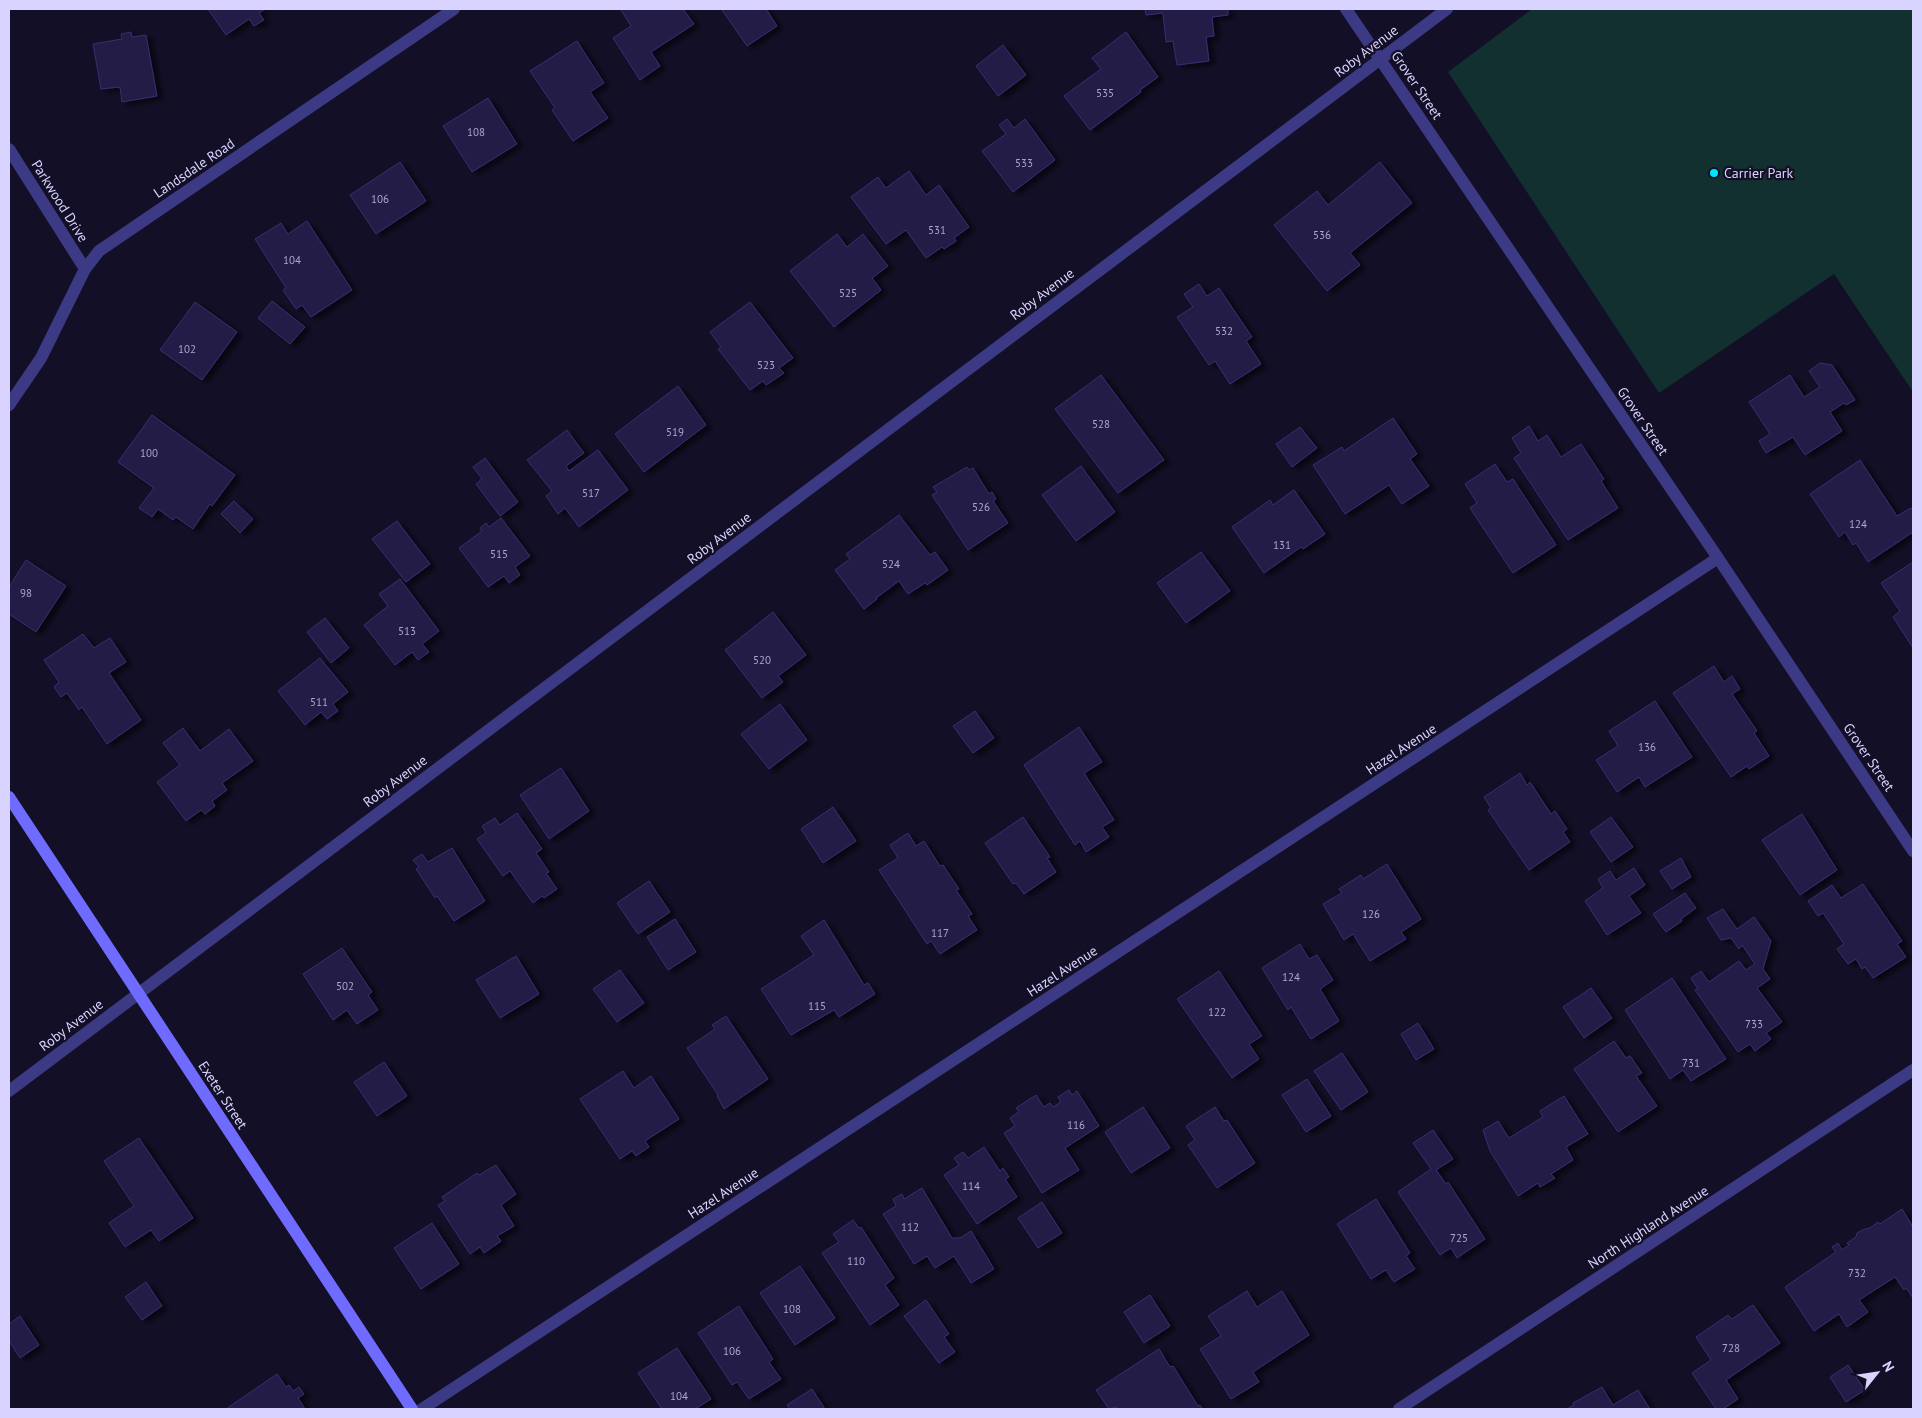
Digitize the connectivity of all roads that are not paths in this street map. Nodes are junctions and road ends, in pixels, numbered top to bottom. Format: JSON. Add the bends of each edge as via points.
{"nodes":[{"id":1,"x":454,"y":9,"type":"edge"},
{"id":2,"x":1346,"y":9,"type":"edge"},
{"id":3,"x":1447,"y":9,"type":"edge"},
{"id":4,"x":1381,"y":59,"type":"junction"},
{"id":5,"x":9,"y":149,"type":"edge"},
{"id":6,"x":85,"y":269,"type":"junction"},
{"id":7,"x":9,"y":405,"type":"edge"},
{"id":8,"x":1718,"y":558,"type":"junction"},
{"id":9,"x":9,"y":797,"type":"edge"},
{"id":10,"x":1913,"y":851,"type":"edge"},
{"id":11,"x":138,"y":993,"type":"junction"},
{"id":12,"x":1913,"y":1070,"type":"edge"},
{"id":13,"x":9,"y":1091,"type":"edge"},
{"id":14,"x":412,"y":1409,"type":"edge"},
{"id":15,"x":422,"y":1409,"type":"edge"},
{"id":16,"x":1399,"y":1409,"type":"edge"}],
"edges":[{"from":1,"to":6,"type":"street","name":"Landsdale Road","via":[[99,251]]},
{"from":2,"to":4,"type":"street","name":"Grover Street"},
{"from":3,"to":4,"type":"street","name":"Roby Avenue"},
{"from":4,"to":8,"type":"street","name":"Grover Street"},
{"from":4,"to":11,"type":"street","name":"Roby Avenue"},
{"from":5,"to":6,"type":"street","name":"Parkwood Drive"},
{"from":6,"to":7,"type":"street","name":"Landsdale Road","via":[[41,358]]},
{"from":8,"to":10,"type":"street","name":"Grover Street"},
{"from":8,"to":15,"type":"street","name":"Hazel Avenue"},
{"from":9,"to":11,"type":"street","name":"Exeter Street"},
{"from":11,"to":13,"type":"street","name":"Roby Avenue"},
{"from":11,"to":14,"type":"street","name":"Exeter Street"},
{"from":12,"to":16,"type":"street","name":"North Highland Avenue"}]}
